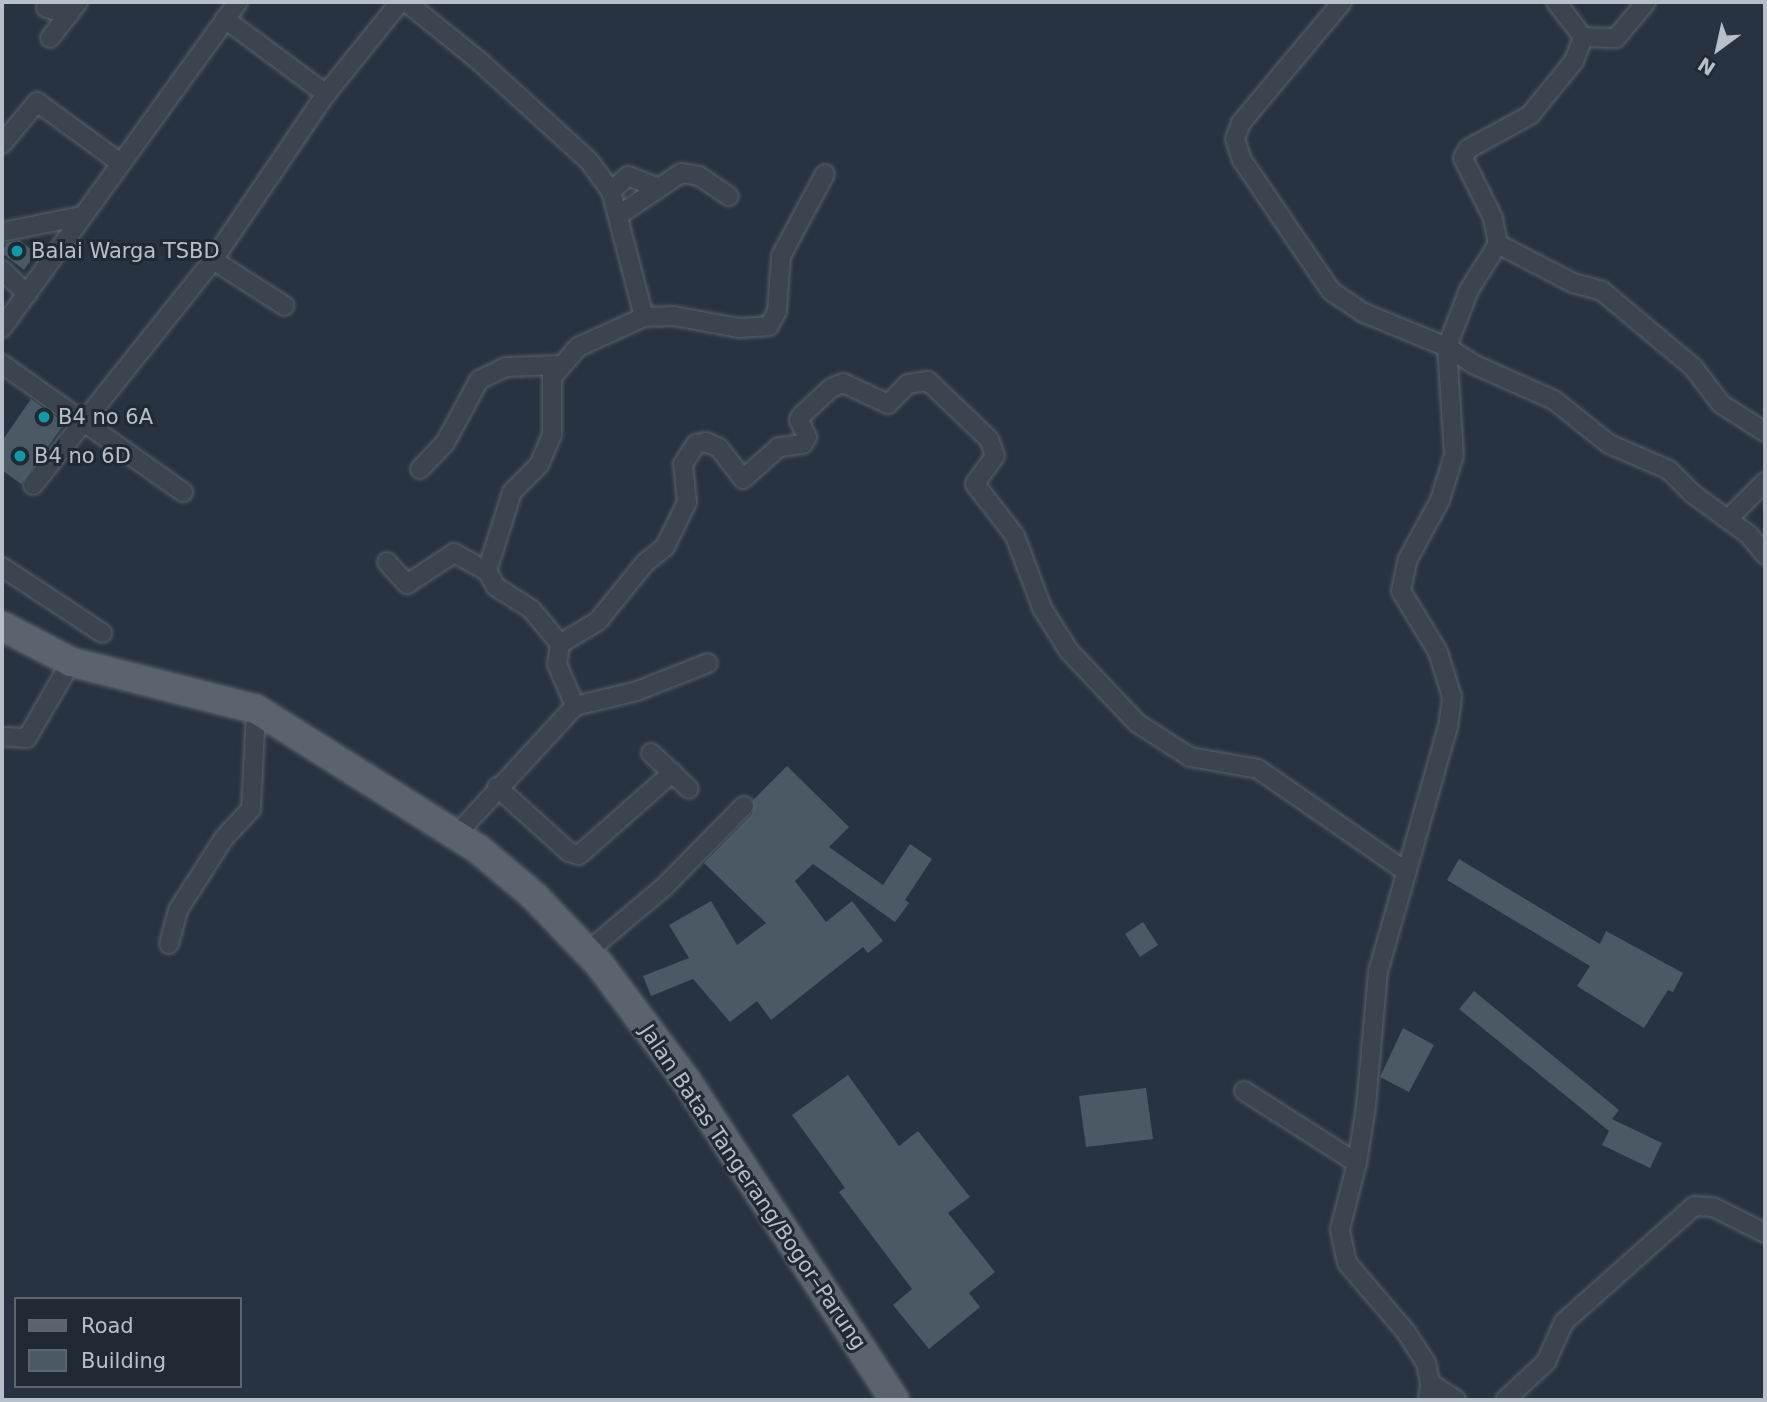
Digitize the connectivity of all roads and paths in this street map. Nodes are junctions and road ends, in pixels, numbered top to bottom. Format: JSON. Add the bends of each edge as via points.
{"nodes":[{"id":1,"x":238,"y":2,"type":"edge"},
{"id":2,"x":400,"y":2,"type":"edge"},
{"id":3,"x":405,"y":2,"type":"edge"},
{"id":4,"x":1342,"y":2,"type":"edge"},
{"id":5,"x":1556,"y":2,"type":"edge"},
{"id":6,"x":1646,"y":2,"type":"edge"},
{"id":7,"x":46,"y":8,"type":"dead end"},
{"id":8,"x":74,"y":8,"type":"edge"},
{"id":9,"x":225,"y":19,"type":"junction"},
{"id":10,"x":1583,"y":37,"type":"junction"},
{"id":11,"x":50,"y":38,"type":"dead end"},
{"id":12,"x":326,"y":94,"type":"junction"},
{"id":13,"x":2,"y":144,"type":"edge"},
{"id":14,"x":118,"y":161,"type":"junction"},
{"id":15,"x":825,"y":174,"type":"dead end"},
{"id":16,"x":656,"y":187,"type":"junction"},
{"id":17,"x":611,"y":191,"type":"junction"},
{"id":18,"x":729,"y":195,"type":"dead end"},
{"id":19,"x":619,"y":215,"type":"junction"},
{"id":20,"x":82,"y":216,"type":"junction"},
{"id":21,"x":2,"y":232,"type":"edge"},
{"id":22,"x":1498,"y":244,"type":"junction"},
{"id":23,"x":213,"y":260,"type":"junction"},
{"id":24,"x":2,"y":270,"type":"edge"},
{"id":25,"x":27,"y":294,"type":"junction"},
{"id":26,"x":285,"y":306,"type":"dead end"},
{"id":27,"x":644,"y":317,"type":"junction"},
{"id":28,"x":2,"y":328,"type":"edge"},
{"id":29,"x":1447,"y":347,"type":"junction"},
{"id":30,"x":2,"y":364,"type":"edge"},
{"id":31,"x":559,"y":365,"type":"junction"},
{"id":32,"x":83,"y":419,"type":"junction"},
{"id":33,"x":1765,"y":432,"type":"edge"},
{"id":34,"x":421,"y":469,"type":"dead end"},
{"id":35,"x":1765,"y":482,"type":"edge"},
{"id":36,"x":33,"y":485,"type":"dead end"},
{"id":37,"x":183,"y":492,"type":"dead end"},
{"id":38,"x":1729,"y":518,"type":"junction"},
{"id":39,"x":1765,"y":555,"type":"edge"},
{"id":40,"x":387,"y":562,"type":"dead end"},
{"id":41,"x":487,"y":571,"type":"junction"},
{"id":42,"x":5,"y":575,"type":"edge"},
{"id":43,"x":2,"y":626,"type":"edge"},
{"id":44,"x":102,"y":633,"type":"dead end"},
{"id":45,"x":559,"y":644,"type":"junction"},
{"id":46,"x":71,"y":662,"type":"junction"},
{"id":47,"x":708,"y":663,"type":"dead end"},
{"id":48,"x":575,"y":706,"type":"junction"},
{"id":49,"x":256,"y":709,"type":"junction"},
{"id":50,"x":6,"y":737,"type":"dead end"},
{"id":51,"x":651,"y":753,"type":"dead end"},
{"id":52,"x":673,"y":772,"type":"junction"},
{"id":53,"x":497,"y":787,"type":"junction"},
{"id":54,"x":690,"y":789,"type":"dead end"},
{"id":55,"x":744,"y":806,"type":"dead end"},
{"id":56,"x":456,"y":835,"type":"junction"},
{"id":57,"x":1407,"y":872,"type":"junction"},
{"id":58,"x":169,"y":944,"type":"dead end"},
{"id":59,"x":588,"y":951,"type":"junction"},
{"id":60,"x":1244,"y":1091,"type":"dead end"},
{"id":61,"x":1357,"y":1163,"type":"junction"},
{"id":62,"x":1765,"y":1233,"type":"edge"},
{"id":63,"x":1429,"y":1392,"type":"edge"},
{"id":64,"x":895,"y":1400,"type":"edge"},
{"id":65,"x":1456,"y":1400,"type":"edge"},
{"id":66,"x":1505,"y":1400,"type":"edge"}],
"edges":[{"from":1,"to":9,"type":"street"},
{"from":2,"to":12,"type":"street"},
{"from":3,"to":17,"type":"street","via":[[551,125],[589,161]]},
{"from":4,"to":29,"type":"street","via":[[1241,123],[1235,139],[1242,160],[1331,291],[1364,313]]},
{"from":5,"to":10,"type":"street"},
{"from":6,"to":10,"type":"street","via":[[1616,38]]},
{"from":7,"to":8,"type":"street"},
{"from":8,"to":11,"type":"street"},
{"from":9,"to":12,"type":"street"},
{"from":9,"to":14,"type":"street"},
{"from":10,"to":22,"type":"street","via":[[1574,61],[1548,97],[1512,128],[1465,153],[1464,163],[1497,229]]},
{"from":12,"to":23,"type":"street"},
{"from":13,"to":14,"type":"street","via":[[37,102]]},
{"from":14,"to":20,"type":"street"},
{"from":15,"to":27,"type":"street","via":[[781,256],[777,311],[769,326],[739,328],[674,316]]},
{"from":16,"to":17,"type":"street","via":[[628,176]]},
{"from":16,"to":18,"type":"street","via":[[690,172]]},
{"from":16,"to":19,"type":"street"},
{"from":17,"to":19,"type":"street"},
{"from":19,"to":27,"type":"street","via":[[626,263]]},
{"from":20,"to":21,"type":"street"},
{"from":20,"to":25,"type":"street"},
{"from":22,"to":29,"type":"street","via":[[1469,290]]},
{"from":22,"to":33,"type":"street","via":[[1573,283],[1602,291],[1693,367],[1721,404]]},
{"from":23,"to":26,"type":"street"},
{"from":23,"to":32,"type":"street"},
{"from":24,"to":25,"type":"street"},
{"from":25,"to":28,"type":"street"},
{"from":27,"to":31,"type":"street","via":[[590,339]]},
{"from":29,"to":38,"type":"street","via":[[1473,364],[1554,400],[1609,444],[1669,470],[1692,494]]},
{"from":29,"to":57,"type":"street","via":[[1454,456],[1440,500],[1408,559],[1401,591],[1438,652],[1452,697],[1448,727]]},
{"from":30,"to":32,"type":"street"},
{"from":31,"to":34,"type":"street","via":[[506,368],[480,380],[445,443]]},
{"from":31,"to":41,"type":"street","via":[[549,390],[552,434],[539,464],[512,492]]},
{"from":32,"to":36,"type":"street"},
{"from":32,"to":37,"type":"street"},
{"from":35,"to":38,"type":"street"},
{"from":38,"to":39,"type":"street"},
{"from":40,"to":41,"type":"street","via":[[407,584],[454,552]]},
{"from":41,"to":45,"type":"street","via":[[496,587],[531,609]]},
{"from":42,"to":44,"type":"street"},
{"from":43,"to":46,"type":"main road","name":"Jalan Batas Tangerang/Bogor–Parung"},
{"from":45,"to":48,"type":"street","via":[[557,664]]},
{"from":45,"to":57,"type":"street","via":[[598,621],[640,568],[665,547],[687,502],[683,464],[696,444],[706,442],[719,448],[743,480],[779,447],[803,444],[807,437],[799,420],[831,388],[844,383],[888,404],[919,379],[928,382],[989,439],[995,456],[975,484],[1014,536],[1042,608],[1069,651],[1137,723],[1190,757],[1258,769]]},
{"from":46,"to":49,"type":"main road","name":"Jalan Batas Tangerang/Bogor–Parung"},
{"from":46,"to":50,"type":"street","via":[[27,737]]},
{"from":47,"to":48,"type":"street","via":[[637,691]]},
{"from":48,"to":53,"type":"street"},
{"from":49,"to":56,"type":"main road","name":"Jalan Batas Tangerang/Bogor–Parung"},
{"from":49,"to":58,"type":"street","via":[[251,809],[224,838],[178,910]]},
{"from":51,"to":52,"type":"street"},
{"from":52,"to":53,"type":"street","via":[[579,855],[569,852]]},
{"from":52,"to":54,"type":"street"},
{"from":53,"to":56,"type":"street"},
{"from":55,"to":59,"type":"street","via":[[664,887]]},
{"from":56,"to":59,"type":"main road","name":"Jalan Batas Tangerang/Bogor–Parung","via":[[534,895]]},
{"from":57,"to":61,"type":"street","via":[[1372,1008]]},
{"from":59,"to":64,"type":"main road","name":"Jalan Batas Tangerang/Bogor–Parung","via":[[687,1080]]},
{"from":60,"to":61,"type":"street"},
{"from":61,"to":63,"type":"street","via":[[1339,1229],[1342,1254],[1426,1363]]},
{"from":62,"to":66,"type":"street","via":[[1713,1207],[1694,1206],[1564,1322],[1546,1362]]},
{"from":63,"to":65,"type":"street"}]}
